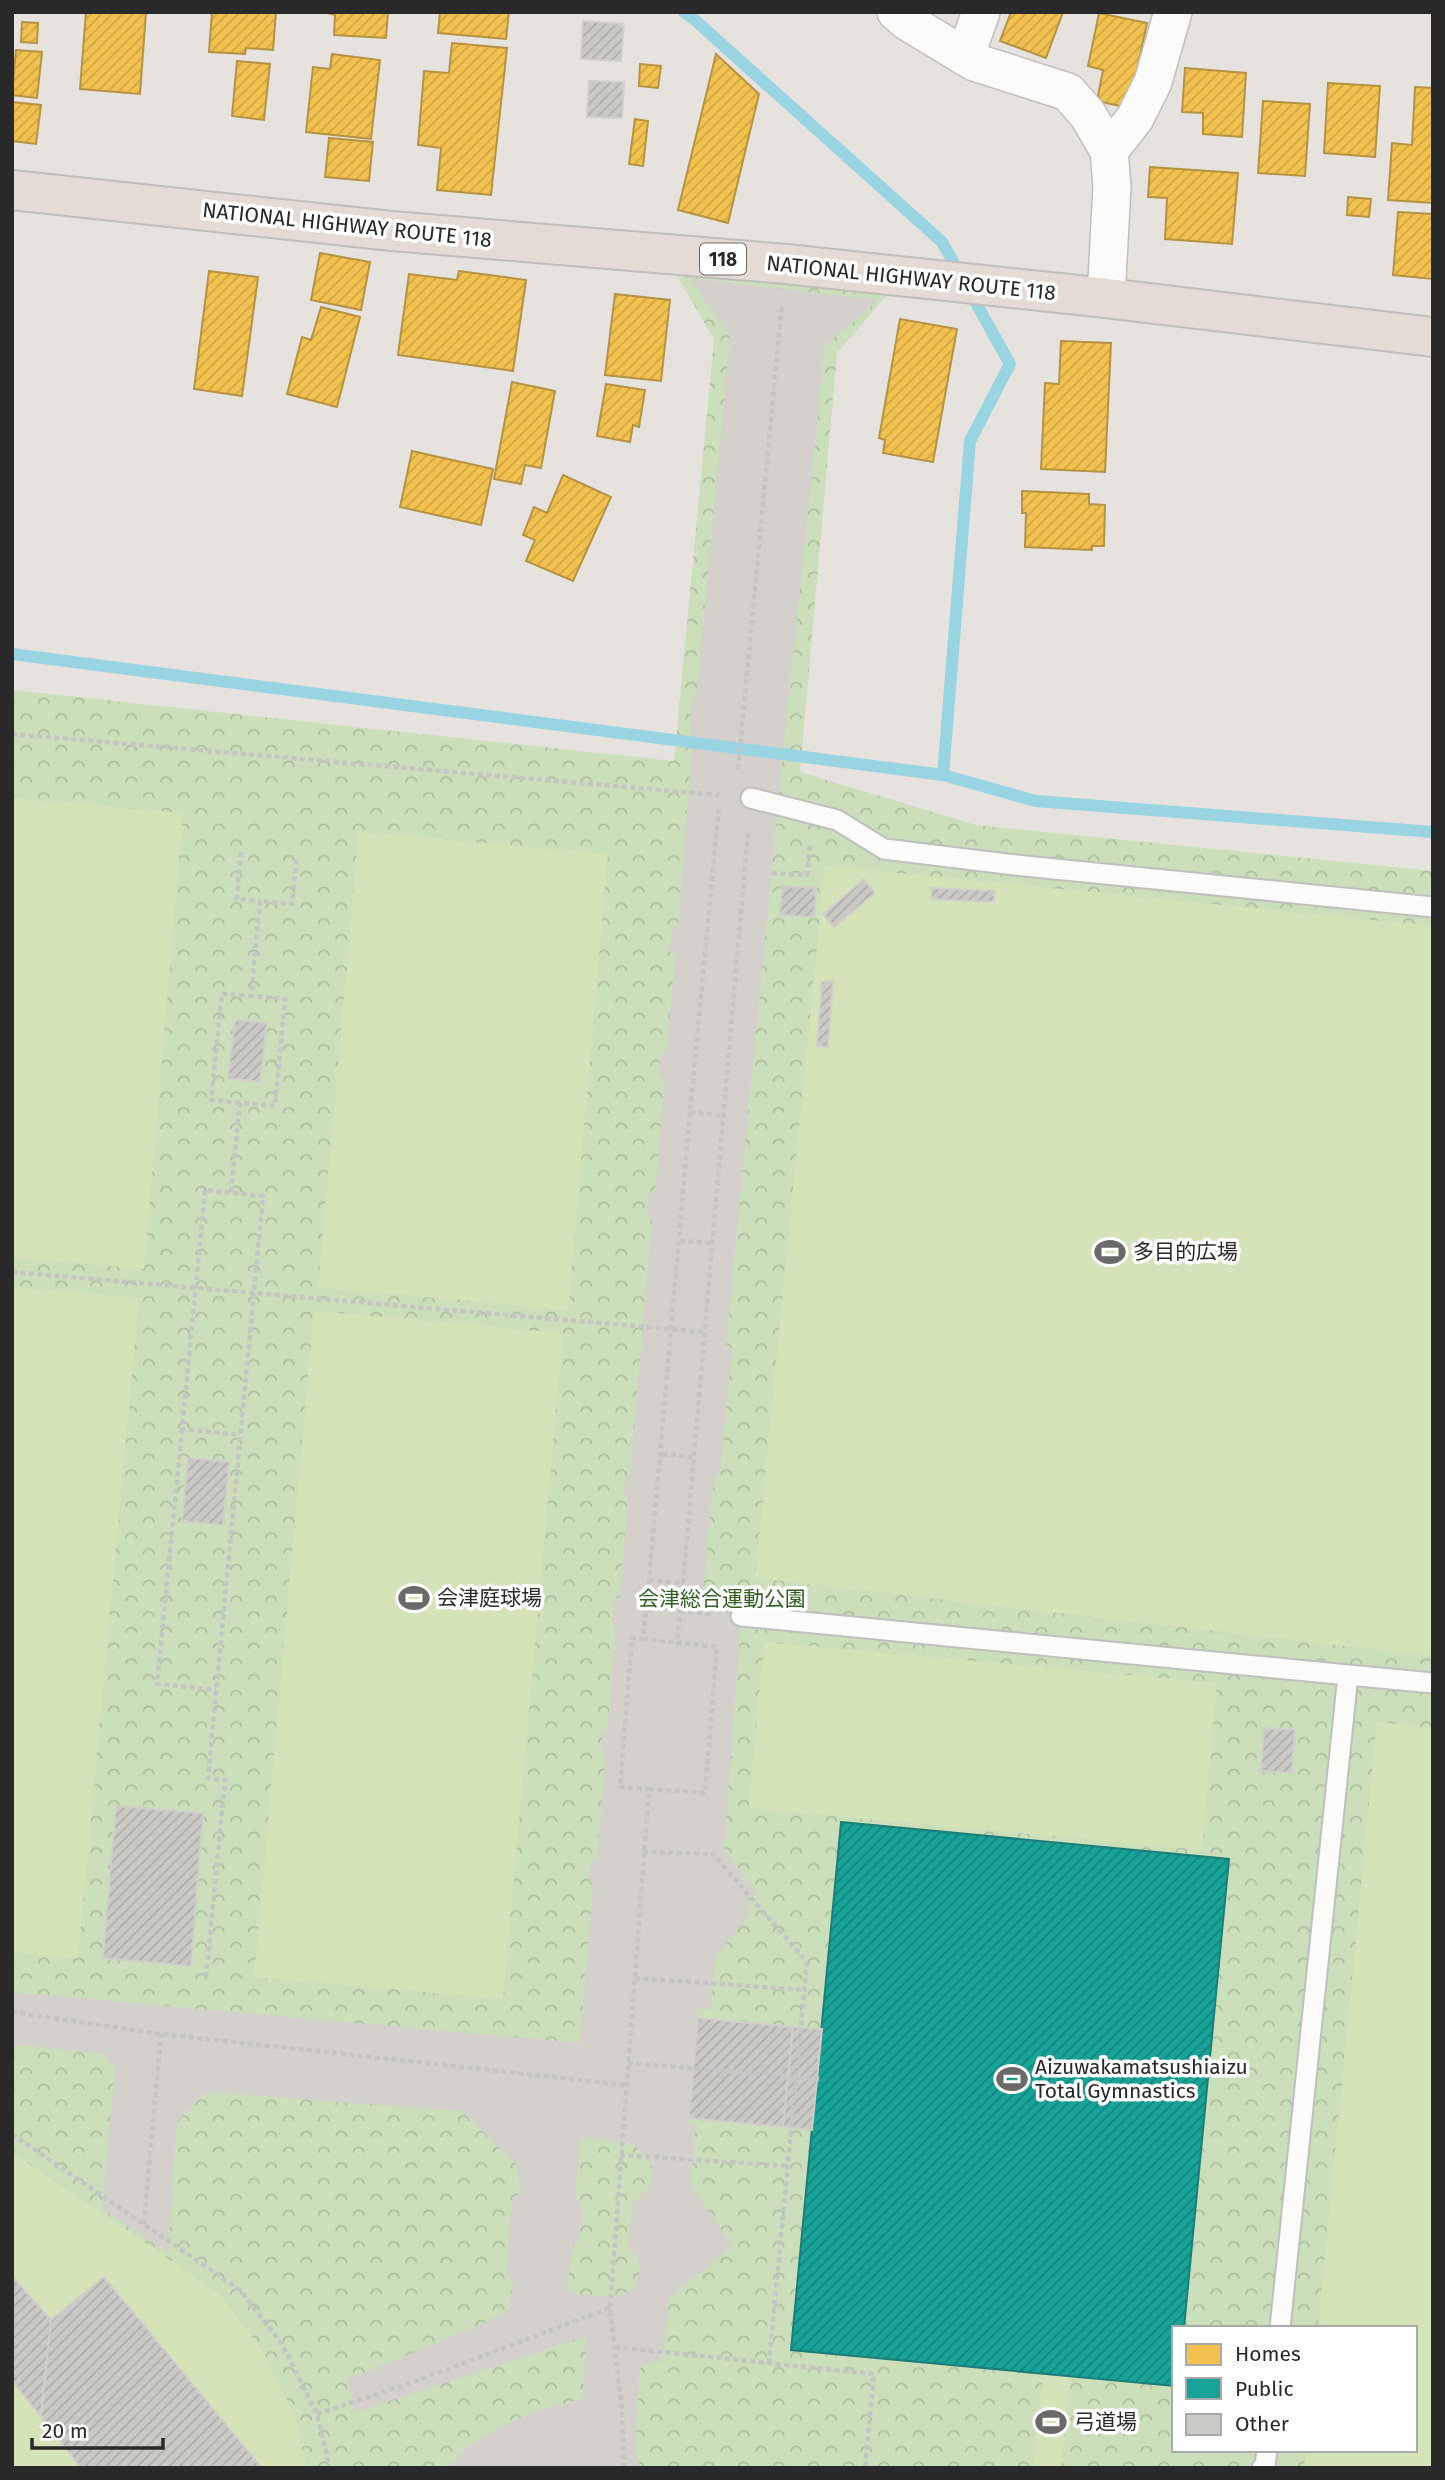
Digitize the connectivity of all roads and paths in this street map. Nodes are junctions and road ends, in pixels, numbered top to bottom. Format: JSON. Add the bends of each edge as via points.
{"nodes":[{"id":1,"x":896,"y":12,"type":"edge"},
{"id":2,"x":981,"y":12,"type":"edge"},
{"id":3,"x":1173,"y":12,"type":"edge"},
{"id":4,"x":965,"y":57,"type":"junction"},
{"id":5,"x":1109,"y":150,"type":"junction"},
{"id":6,"x":12,"y":190,"type":"edge"},
{"id":7,"x":786,"y":264,"type":"junction"},
{"id":8,"x":1107,"y":298,"type":"junction"},
{"id":9,"x":1433,"y":337,"type":"edge"},
{"id":10,"x":12,"y":734,"type":"edge"},
{"id":11,"x":720,"y":795,"type":"junction"},
{"id":12,"x":743,"y":798,"type":"junction"},
{"id":13,"x":241,"y":852,"type":"dead end"},
{"id":14,"x":297,"y":856,"type":"dead end"},
{"id":15,"x":772,"y":873,"type":"dead end"},
{"id":16,"x":807,"y":875,"type":"dead end"},
{"id":17,"x":260,"y":901,"type":"junction"},
{"id":18,"x":1433,"y":907,"type":"edge"},
{"id":19,"x":251,"y":996,"type":"junction"},
{"id":20,"x":240,"y":1103,"type":"junction"},
{"id":21,"x":690,"y":1112,"type":"junction"},
{"id":22,"x":722,"y":1115,"type":"junction"},
{"id":23,"x":231,"y":1192,"type":"junction"},
{"id":24,"x":680,"y":1241,"type":"junction"},
{"id":25,"x":712,"y":1243,"type":"junction"},
{"id":26,"x":12,"y":1272,"type":"edge"},
{"id":27,"x":195,"y":1288,"type":"junction"},
{"id":28,"x":254,"y":1292,"type":"junction"},
{"id":29,"x":672,"y":1330,"type":"junction"},
{"id":30,"x":704,"y":1332,"type":"junction"},
{"id":31,"x":182,"y":1429,"type":"junction"},
{"id":32,"x":240,"y":1435,"type":"junction"},
{"id":33,"x":662,"y":1454,"type":"junction"},
{"id":34,"x":693,"y":1457,"type":"junction"},
{"id":35,"x":649,"y":1580,"type":"junction"},
{"id":36,"x":683,"y":1583,"type":"junction"},
{"id":37,"x":741,"y":1616,"type":"dead end"},
{"id":38,"x":643,"y":1639,"type":"junction"},
{"id":39,"x":677,"y":1643,"type":"junction"},
{"id":40,"x":1348,"y":1675,"type":"junction"},
{"id":41,"x":1433,"y":1683,"type":"edge"},
{"id":42,"x":216,"y":1690,"type":"junction"},
{"id":43,"x":649,"y":1789,"type":"junction"},
{"id":44,"x":643,"y":1852,"type":"junction"},
{"id":45,"x":206,"y":1977,"type":"dead end"},
{"id":46,"x":635,"y":1978,"type":"junction"},
{"id":47,"x":806,"y":1990,"type":"junction"},
{"id":48,"x":12,"y":2012,"type":"edge"},
{"id":49,"x":161,"y":2034,"type":"junction"},
{"id":50,"x":628,"y":2063,"type":"junction"},
{"id":51,"x":822,"y":2079,"type":"dead end"},
{"id":52,"x":626,"y":2085,"type":"junction"},
{"id":53,"x":12,"y":2134,"type":"edge"},
{"id":54,"x":620,"y":2155,"type":"junction"},
{"id":55,"x":788,"y":2166,"type":"junction"},
{"id":56,"x":144,"y":2224,"type":"junction"},
{"id":57,"x":610,"y":2308,"type":"junction"},
{"id":58,"x":1280,"y":2326,"type":"edge"},
{"id":59,"x":615,"y":2347,"type":"junction"},
{"id":60,"x":769,"y":2363,"type":"junction"},
{"id":61,"x":317,"y":2414,"type":"junction"},
{"id":62,"x":1267,"y":2452,"type":"edge"},
{"id":63,"x":330,"y":2468,"type":"edge"},
{"id":64,"x":624,"y":2468,"type":"edge"},
{"id":65,"x":865,"y":2468,"type":"edge"},
{"id":66,"x":1262,"y":2468,"type":"edge"}],
"edges":[{"from":1,"to":4,"type":"street"},
{"from":2,"to":4,"type":"street"},
{"from":3,"to":5,"type":"street","via":[[1153,82],[1135,118]]},
{"from":4,"to":5,"type":"street","via":[[1068,92]]},
{"from":5,"to":8,"type":"street"},
{"from":6,"to":7,"type":"highway","name":"NATIONAL HIGHWAY ROUTE 118","number":"118","via":[[392,231]]},
{"from":7,"to":8,"type":"highway","name":"NATIONAL HIGHWAY ROUTE 118","number":"118"},
{"from":7,"to":12,"type":"path"},
{"from":8,"to":9,"type":"highway","name":"NATIONAL HIGHWAY ROUTE 118","number":"118"},
{"from":10,"to":11,"type":"path"},
{"from":11,"to":12,"type":"path"},
{"from":11,"to":21,"type":"path"},
{"from":12,"to":18,"type":"lane","via":[[837,820],[884,849]]},
{"from":12,"to":22,"type":"path"},
{"from":13,"to":17,"type":"path","via":[[237,899]]},
{"from":14,"to":17,"type":"path","via":[[292,904]]},
{"from":15,"to":16,"type":"path"},
{"from":17,"to":19,"type":"path"},
{"from":19,"to":20,"type":"path","via":[[222,994],[211,1100]]},
{"from":19,"to":20,"type":"path","via":[[285,999],[275,1106]]},
{"from":20,"to":23,"type":"path"},
{"from":21,"to":22,"type":"path"},
{"from":21,"to":24,"type":"path"},
{"from":22,"to":25,"type":"path"},
{"from":23,"to":27,"type":"path","via":[[205,1190]]},
{"from":23,"to":28,"type":"path","via":[[263,1196]]},
{"from":24,"to":25,"type":"path"},
{"from":24,"to":29,"type":"path"},
{"from":25,"to":30,"type":"path"},
{"from":26,"to":27,"type":"path"},
{"from":27,"to":28,"type":"path"},
{"from":27,"to":31,"type":"path"},
{"from":28,"to":29,"type":"path"},
{"from":28,"to":32,"type":"path"},
{"from":29,"to":30,"type":"path"},
{"from":29,"to":33,"type":"path"},
{"from":30,"to":34,"type":"path"},
{"from":31,"to":32,"type":"path"},
{"from":31,"to":42,"type":"path","via":[[157,1684]]},
{"from":32,"to":42,"type":"path"},
{"from":33,"to":34,"type":"path"},
{"from":33,"to":35,"type":"path"},
{"from":34,"to":36,"type":"path"},
{"from":35,"to":36,"type":"path"},
{"from":35,"to":38,"type":"path"},
{"from":36,"to":39,"type":"path"},
{"from":37,"to":40,"type":"lane"},
{"from":38,"to":39,"type":"path"},
{"from":38,"to":43,"type":"path","via":[[632,1638],[620,1787]]},
{"from":39,"to":43,"type":"path","via":[[717,1647],[705,1793]]},
{"from":40,"to":41,"type":"lane"},
{"from":40,"to":58,"type":"lane"},
{"from":42,"to":45,"type":"path","via":[[208,1778],[225,1780]]},
{"from":43,"to":44,"type":"path"},
{"from":44,"to":46,"type":"path"},
{"from":44,"to":47,"type":"path","via":[[713,1854],[807,1962]]},
{"from":46,"to":47,"type":"path"},
{"from":46,"to":50,"type":"path"},
{"from":47,"to":55,"type":"path"},
{"from":48,"to":49,"type":"path"},
{"from":49,"to":52,"type":"path"},
{"from":49,"to":56,"type":"path"},
{"from":50,"to":51,"type":"path"},
{"from":50,"to":52,"type":"path"},
{"from":52,"to":54,"type":"path"},
{"from":53,"to":56,"type":"path"},
{"from":54,"to":55,"type":"path"},
{"from":54,"to":57,"type":"path"},
{"from":55,"to":60,"type":"path"},
{"from":56,"to":61,"type":"path","via":[[240,2290],[282,2344]]},
{"from":57,"to":59,"type":"path"},
{"from":57,"to":61,"type":"path"},
{"from":59,"to":60,"type":"path"},
{"from":59,"to":64,"type":"path"},
{"from":60,"to":65,"type":"path","via":[[874,2374]]},
{"from":61,"to":63,"type":"path"},
{"from":62,"to":66,"type":"lane"}]}
